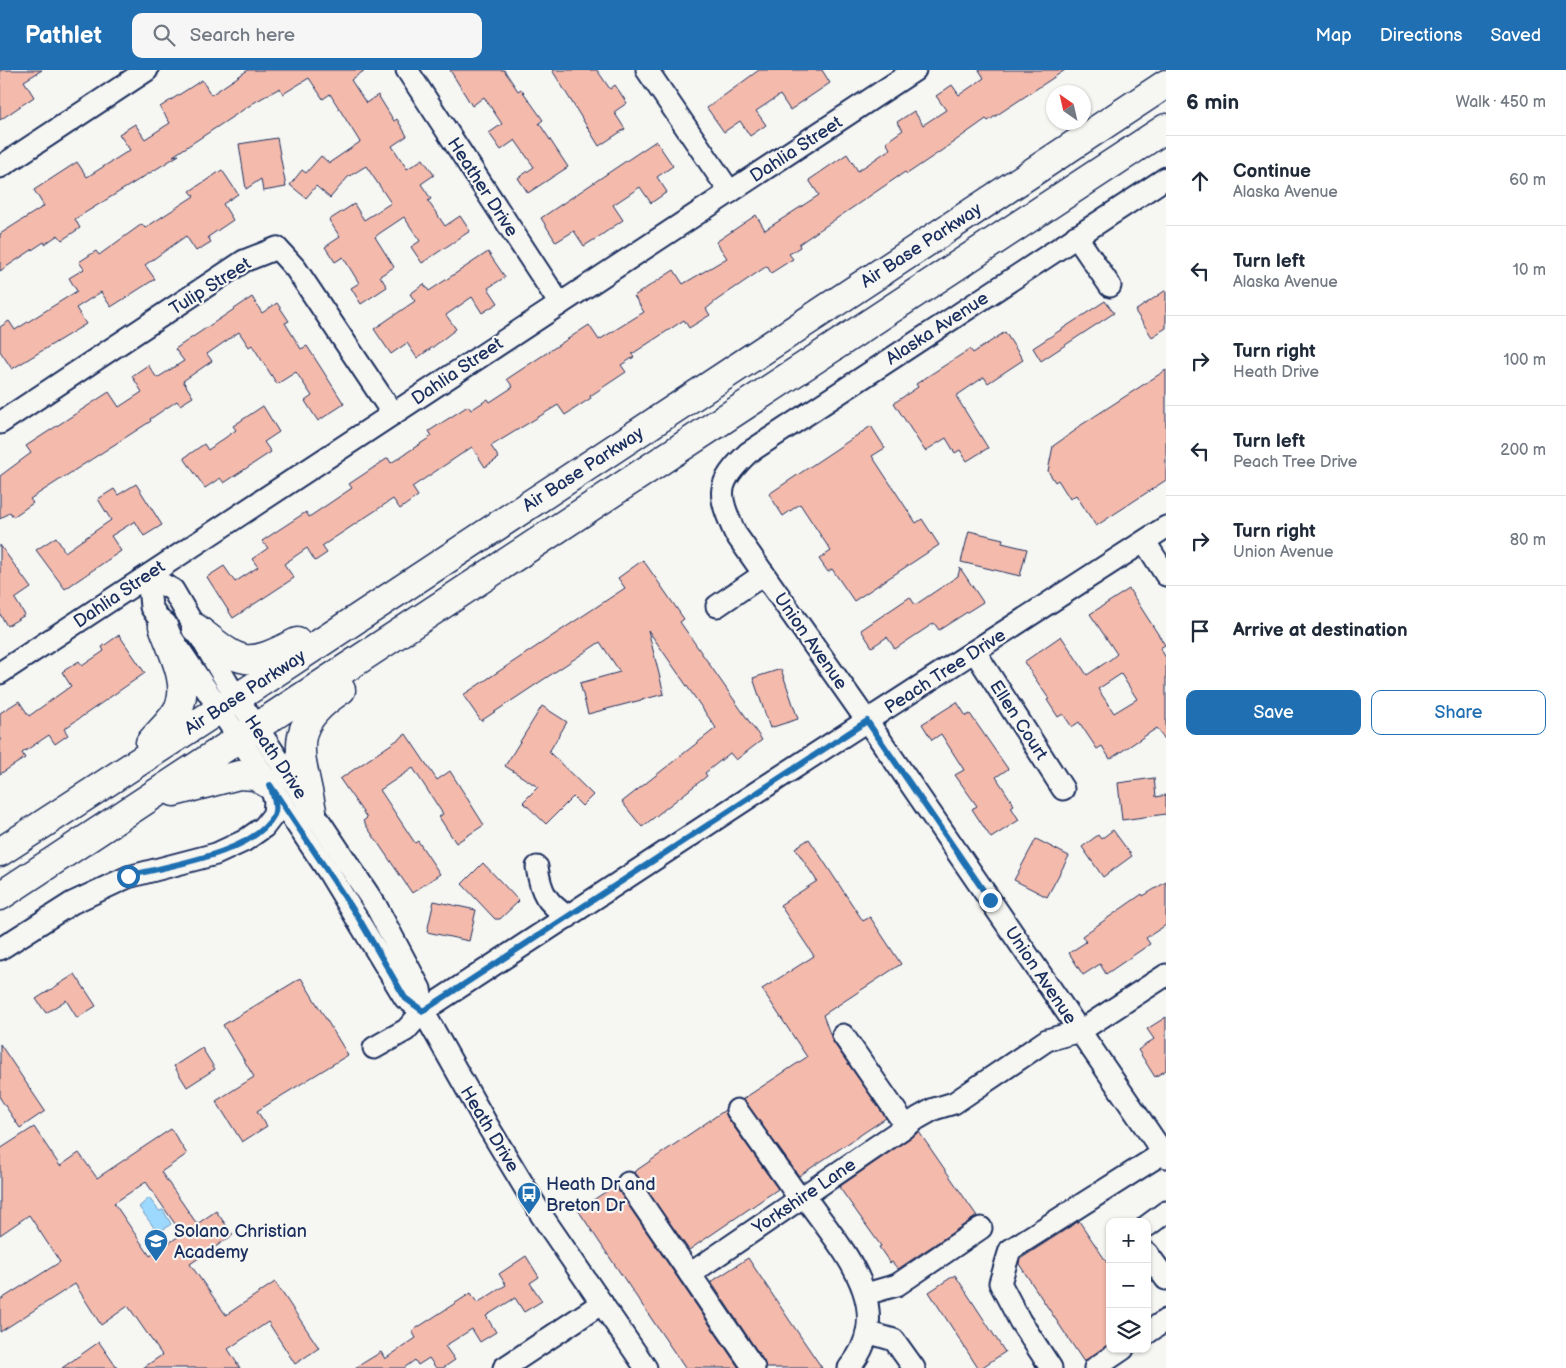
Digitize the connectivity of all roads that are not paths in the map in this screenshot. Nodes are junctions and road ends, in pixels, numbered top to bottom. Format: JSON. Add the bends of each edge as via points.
{"nodes":[{"id":1,"x":147,"y":70,"type":"edge"},
{"id":2,"x":407,"y":70,"type":"edge"},
{"id":3,"x":648,"y":70,"type":"edge"},
{"id":4,"x":915,"y":70,"type":"edge"},
{"id":5,"x":1166,"y":84,"type":"edge"},
{"id":6,"x":1166,"y":128,"type":"edge"},
{"id":7,"x":0,"y":167,"type":"edge"},
{"id":8,"x":1166,"y":178,"type":"edge"},
{"id":9,"x":730,"y":192,"type":"junction"},
{"id":10,"x":1076,"y":236,"type":"junction"},
{"id":11,"x":1110,"y":286,"type":"dead end"},
{"id":12,"x":560,"y":304,"type":"junction"},
{"id":13,"x":393,"y":414,"type":"junction"},
{"id":14,"x":0,"y":423,"type":"edge"},
{"id":15,"x":722,"y":492,"type":"joint"},
{"id":16,"x":1166,"y":527,"type":"edge"},
{"id":17,"x":1145,"y":542,"type":"junction"},
{"id":18,"x":764,"y":574,"type":"junction"},
{"id":19,"x":1166,"y":575,"type":"edge"},
{"id":20,"x":148,"y":576,"type":"junction"},
{"id":21,"x":486,"y":577,"type":"junction"},
{"id":22,"x":717,"y":606,"type":"dead end"},
{"id":23,"x":365,"y":613,"type":"junction"},
{"id":24,"x":163,"y":626,"type":"junction"},
{"id":25,"x":196,"y":628,"type":"junction"},
{"id":26,"x":975,"y":652,"type":"junction"},
{"id":27,"x":0,"y":674,"type":"edge"},
{"id":28,"x":228,"y":704,"type":"junction"},
{"id":29,"x":867,"y":721,"type":"junction"},
{"id":30,"x":248,"y":734,"type":"junction"},
{"id":31,"x":131,"y":766,"type":"junction"},
{"id":32,"x":270,"y":785,"type":"junction"},
{"id":33,"x":1063,"y":789,"type":"dead end"},
{"id":34,"x":151,"y":797,"type":"junction"},
{"id":35,"x":312,"y":810,"type":"junction"},
{"id":36,"x":0,"y":852,"type":"edge"},
{"id":37,"x":0,"y":896,"type":"edge"},
{"id":38,"x":0,"y":949,"type":"edge"},
{"id":39,"x":1166,"y":975,"type":"edge"},
{"id":40,"x":423,"y":1011,"type":"junction"},
{"id":41,"x":1080,"y":1031,"type":"junction"},
{"id":42,"x":843,"y":1035,"type":"dead end"},
{"id":43,"x":374,"y":1048,"type":"dead end"},
{"id":44,"x":738,"y":1110,"type":"dead end"},
{"id":45,"x":912,"y":1122,"type":"junction"},
{"id":46,"x":1165,"y":1155,"type":"edge"},
{"id":47,"x":628,"y":1183,"type":"dead end"},
{"id":48,"x":802,"y":1198,"type":"junction"},
{"id":49,"x":1166,"y":1212,"type":"edge"},
{"id":50,"x":1151,"y":1223,"type":"edge"},
{"id":51,"x":981,"y":1228,"type":"dead end"},
{"id":52,"x":1151,"y":1258,"type":"edge"},
{"id":53,"x":690,"y":1274,"type":"junction"},
{"id":54,"x":1165,"y":1276,"type":"edge"},
{"id":55,"x":866,"y":1294,"type":"junction"},
{"id":56,"x":602,"y":1303,"type":"junction"},
{"id":57,"x":1166,"y":1320,"type":"edge"},
{"id":58,"x":1151,"y":1330,"type":"edge"},
{"id":59,"x":867,"y":1332,"type":"junction"},
{"id":60,"x":1117,"y":1353,"type":"edge"},
{"id":61,"x":504,"y":1368,"type":"edge"},
{"id":62,"x":646,"y":1368,"type":"edge"},
{"id":63,"x":754,"y":1368,"type":"edge"},
{"id":64,"x":849,"y":1368,"type":"edge"},
{"id":65,"x":914,"y":1368,"type":"edge"},
{"id":66,"x":1051,"y":1368,"type":"edge"},
{"id":67,"x":1095,"y":1368,"type":"edge"}],
"edges":[{"from":1,"to":7,"type":"street"},
{"from":2,"to":12,"type":"street","name":"Heather Drive"},
{"from":3,"to":9,"type":"street"},
{"from":4,"to":9,"type":"street","name":"Dahlia Street"},
{"from":5,"to":23,"type":"main road","name":"Air Base Parkway"},
{"from":6,"to":21,"type":"main road","name":"Air Base Parkway"},
{"from":8,"to":10,"type":"street","name":"Alaska Avenue"},
{"from":9,"to":12,"type":"street","name":"Dahlia Street"},
{"from":10,"to":11,"type":"street"},
{"from":10,"to":15,"type":"street","name":"Alaska Avenue","via":[[748,453],[728,472]]},
{"from":12,"to":13,"type":"street","name":"Dahlia Street"},
{"from":13,"to":14,"type":"street","name":"Tulip Street","via":[[296,269],[277,248],[244,261]]},
{"from":13,"to":20,"type":"street","name":"Dahlia Street"},
{"from":15,"to":18,"type":"street","name":"Union Avenue","via":[[735,533]]},
{"from":16,"to":17,"type":"street","name":"Peach Tree Drive"},
{"from":17,"to":19,"type":"street"},
{"from":17,"to":26,"type":"street","name":"Peach Tree Drive"},
{"from":18,"to":22,"type":"street"},
{"from":18,"to":29,"type":"street","name":"Union Avenue"},
{"from":20,"to":24,"type":"street","name":"Heath Drive","via":[[151,607]]},
{"from":20,"to":25,"type":"street","name":"Heath Drive","via":[[173,590]]},
{"from":20,"to":27,"type":"street","name":"Dahlia Street"},
{"from":21,"to":30,"type":"main road","name":"Air Base Parkway"},
{"from":21,"to":35,"type":"main road","via":[[414,642],[325,700],[314,712],[305,726],[300,752]]},
{"from":23,"to":25,"type":"main road","via":[[313,633],[277,652],[250,660],[223,650]]},
{"from":23,"to":28,"type":"main road","name":"Air Base Parkway"},
{"from":24,"to":28,"type":"street","name":"Heath Drive"},
{"from":24,"to":31,"type":"main road","via":[[181,676],[181,700],[170,720]]},
{"from":25,"to":28,"type":"street","name":"Heath Drive"},
{"from":26,"to":29,"type":"street","name":"Peach Tree Drive"},
{"from":26,"to":33,"type":"street","name":"Ellen Court"},
{"from":28,"to":30,"type":"street","name":"Heath Drive"},
{"from":28,"to":31,"type":"main road","name":"Air Base Parkway"},
{"from":29,"to":40,"type":"street","name":"Peach Tree Drive"},
{"from":29,"to":41,"type":"street","name":"Union Avenue"},
{"from":30,"to":32,"type":"street","name":"Heath Drive"},
{"from":30,"to":34,"type":"main road","name":"Air Base Parkway"},
{"from":30,"to":35,"type":"street","name":"Heath Drive"},
{"from":31,"to":36,"type":"main road","name":"Air Base Parkway"},
{"from":32,"to":34,"type":"main road","via":[[255,776],[239,774]]},
{"from":32,"to":38,"type":"street","via":[[275,801],[274,814],[264,827],[244,841],[216,854],[128,876],[72,903]]},
{"from":32,"to":40,"type":"street","name":"Heath Drive","via":[[358,917],[405,998]]},
{"from":34,"to":37,"type":"main road","name":"Air Base Parkway"},
{"from":35,"to":40,"type":"street","name":"Heath Drive","via":[[388,926],[420,989]]},
{"from":39,"to":41,"type":"street","name":"Yorkshire Lane"},
{"from":40,"to":43,"type":"street","name":"Peach Tree Drive","via":[[406,1030]]},
{"from":40,"to":56,"type":"street","name":"Heath Drive","via":[[537,1207]]},
{"from":41,"to":45,"type":"street","name":"Yorkshire Lane","via":[[1047,1040],[954,1104],[934,1109]]},
{"from":41,"to":46,"type":"street","name":"Union Avenue"},
{"from":42,"to":45,"type":"street"},
{"from":44,"to":48,"type":"street"},
{"from":45,"to":48,"type":"street","name":"Yorkshire Lane"},
{"from":46,"to":66,"type":"street","via":[[1010,1250],[1000,1283]]},
{"from":47,"to":53,"type":"street"},
{"from":48,"to":53,"type":"street","name":"Yorkshire Lane"},
{"from":48,"to":55,"type":"street","via":[[857,1273]]},
{"from":49,"to":50,"type":"street"},
{"from":51,"to":55,"type":"street","via":[[896,1285]]},
{"from":52,"to":54,"type":"street"},
{"from":53,"to":63,"type":"street"},
{"from":55,"to":59,"type":"street","via":[[870,1320]]},
{"from":56,"to":61,"type":"street"},
{"from":56,"to":62,"type":"street","name":"Heath Drive"},
{"from":57,"to":58,"type":"street"},
{"from":59,"to":64,"type":"street","via":[[856,1360]]},
{"from":59,"to":65,"type":"street","via":[[894,1340]]},
{"from":60,"to":67,"type":"street"}]}
